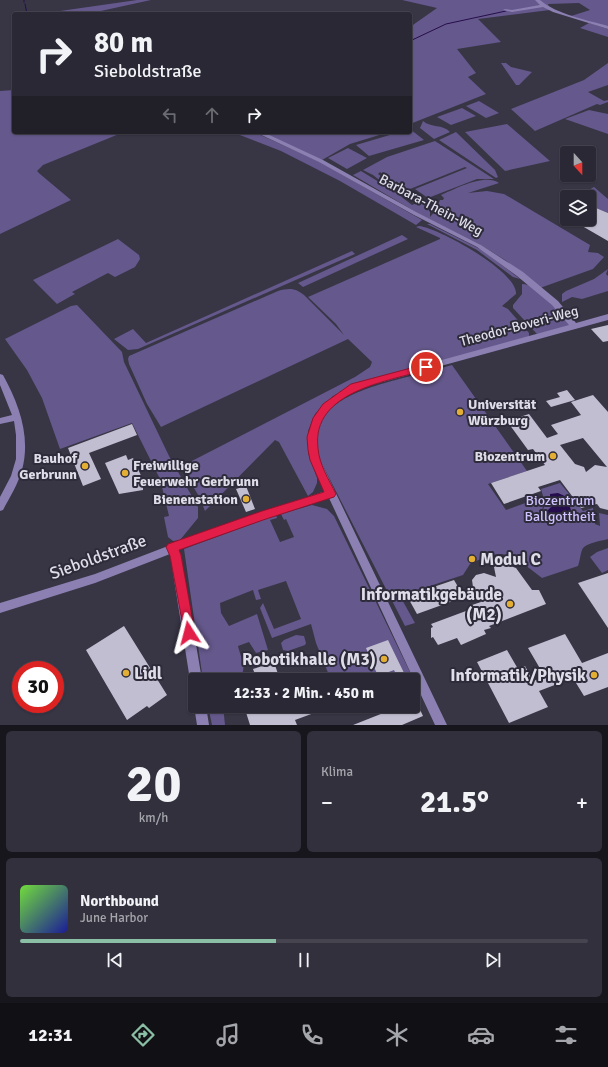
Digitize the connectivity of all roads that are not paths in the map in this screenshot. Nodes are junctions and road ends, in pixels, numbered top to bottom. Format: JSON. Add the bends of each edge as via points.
{"nodes":[{"id":1,"x":537,"y":0,"type":"edge"},
{"id":2,"x":544,"y":6,"type":"junction"},
{"id":3,"x":505,"y":10,"type":"dead end"},
{"id":4,"x":608,"y":28,"type":"edge"},
{"id":5,"x":262,"y":134,"type":"edge"},
{"id":6,"x":608,"y":317,"type":"edge"},
{"id":7,"x":574,"y":326,"type":"junction"},
{"id":8,"x":0,"y":377,"type":"edge"},
{"id":9,"x":17,"y":417,"type":"junction"},
{"id":10,"x":0,"y":421,"type":"edge"},
{"id":11,"x":330,"y":494,"type":"junction"},
{"id":12,"x":0,"y":507,"type":"edge"},
{"id":13,"x":172,"y":547,"type":"junction"},
{"id":14,"x":0,"y":608,"type":"edge"},
{"id":15,"x":195,"y":673,"type":"edge"},
{"id":16,"x":201,"y":713,"type":"edge"},
{"id":17,"x":203,"y":725,"type":"edge"},
{"id":18,"x":441,"y":725,"type":"edge"}],
"edges":[{"from":1,"to":2,"type":"street"},
{"from":2,"to":3,"type":"street"},
{"from":2,"to":4,"type":"street"},
{"from":5,"to":7,"type":"street","name":"Barbara-Thein-Weg","via":[[321,161],[480,246],[555,303]]},
{"from":6,"to":7,"type":"street","name":"Theodor-Boveri-Weg"},
{"from":7,"to":11,"type":"street","name":"Theodor-Boveri-Weg","via":[[354,387],[346,392],[327,406],[318,418],[312,437],[316,460]]},
{"from":8,"to":9,"type":"street","via":[[10,395]]},
{"from":9,"to":10,"type":"street"},
{"from":9,"to":12,"type":"street","via":[[20,461]]},
{"from":11,"to":13,"type":"street","name":"Sieboldstraße"},
{"from":11,"to":18,"type":"street","name":"Theodor-Boveri-Weg"},
{"from":13,"to":14,"type":"street","name":"Sieboldstraße","via":[[95,578]]},
{"from":13,"to":15,"type":"street","via":[[176,555]]},
{"from":16,"to":17,"type":"street"}]}
